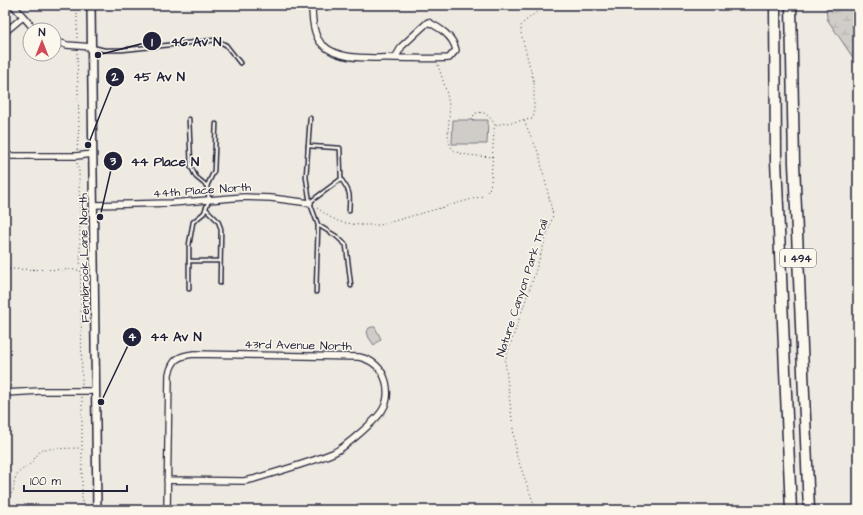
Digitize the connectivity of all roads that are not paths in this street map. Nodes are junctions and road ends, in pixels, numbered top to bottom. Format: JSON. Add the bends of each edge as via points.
{"nodes":[{"id":1,"x":13,"y":5,"type":"edge"},
{"id":2,"x":91,"y":5,"type":"edge"},
{"id":3,"x":312,"y":5,"type":"edge"},
{"id":4,"x":775,"y":5,"type":"edge"},
{"id":5,"x":791,"y":5,"type":"edge"},
{"id":6,"x":23,"y":17,"type":"junction"},
{"id":7,"x":28,"y":22,"type":"edge"},
{"id":8,"x":5,"y":32,"type":"edge"},
{"id":9,"x":62,"y":43,"type":"edge"},
{"id":10,"x":92,"y":47,"type":"junction"},
{"id":11,"x":395,"y":58,"type":"junction"},
{"id":12,"x":240,"y":63,"type":"dead end"},
{"id":13,"x":310,"y":118,"type":"dead end"},
{"id":14,"x":189,"y":119,"type":"dead end"},
{"id":15,"x":216,"y":124,"type":"dead end"},
{"id":16,"x":308,"y":146,"type":"junction"},
{"id":17,"x":93,"y":154,"type":"junction"},
{"id":18,"x":5,"y":156,"type":"edge"},
{"id":19,"x":341,"y":179,"type":"junction"},
{"id":20,"x":208,"y":186,"type":"junction"},
{"id":21,"x":209,"y":200,"type":"junction"},
{"id":22,"x":310,"y":203,"type":"junction"},
{"id":23,"x":94,"y":205,"type":"junction"},
{"id":24,"x":206,"y":209,"type":"junction"},
{"id":25,"x":349,"y":211,"type":"dead end"},
{"id":26,"x":318,"y":225,"type":"junction"},
{"id":27,"x":189,"y":261,"type":"junction"},
{"id":28,"x":220,"y":261,"type":"junction"},
{"id":29,"x":220,"y":283,"type":"dead end"},
{"id":30,"x":351,"y":286,"type":"dead end"},
{"id":31,"x":189,"y":289,"type":"dead end"},
{"id":32,"x":316,"y":292,"type":"dead end"},
{"id":33,"x":96,"y":391,"type":"junction"},
{"id":34,"x":5,"y":393,"type":"edge"},
{"id":35,"x":167,"y":480,"type":"junction"},
{"id":36,"x":97,"y":510,"type":"edge"},
{"id":37,"x":167,"y":510,"type":"edge"},
{"id":38,"x":791,"y":510,"type":"edge"},
{"id":39,"x":809,"y":510,"type":"edge"}],
"edges":[{"from":1,"to":6,"type":"street"},
{"from":2,"to":10,"type":"street","name":"Fernbrook Lane North"},
{"from":3,"to":11,"type":"street","via":[[317,35],[322,45],[335,53],[354,57]]},
{"from":4,"to":38,"type":"highway","number":"I 494","via":[[776,160]]},
{"from":5,"to":39,"type":"highway","number":"I 494","via":[[794,163]]},
{"from":6,"to":7,"type":"street"},
{"from":6,"to":8,"type":"street"},
{"from":9,"to":10,"type":"street"},
{"from":10,"to":12,"type":"lane","via":[[122,50],[216,40],[226,45]]},
{"from":10,"to":17,"type":"street","name":"Fernbrook Lane North"},
{"from":11,"to":11,"type":"street","via":[[449,58],[456,50],[454,43],[440,29],[428,22],[402,46]]},
{"from":13,"to":16,"type":"lane"},
{"from":14,"to":20,"type":"lane","via":[[191,167],[196,177]]},
{"from":15,"to":20,"type":"lane","via":[[214,171]]},
{"from":16,"to":19,"type":"lane","via":[[340,148]]},
{"from":16,"to":22,"type":"lane","via":[[306,177]]},
{"from":17,"to":18,"type":"street"},
{"from":17,"to":23,"type":"street","name":"Fernbrook Lane North"},
{"from":19,"to":22,"type":"lane"},
{"from":19,"to":25,"type":"lane","via":[[349,190]]},
{"from":20,"to":21,"type":"lane"},
{"from":21,"to":22,"type":"street","name":"44th Place North","via":[[244,197]]},
{"from":21,"to":23,"type":"street","name":"44th Place North"},
{"from":21,"to":24,"type":"lane"},
{"from":22,"to":26,"type":"lane"},
{"from":23,"to":33,"type":"street","name":"Fernbrook Lane North"},
{"from":24,"to":27,"type":"lane","via":[[204,214],[193,222]]},
{"from":24,"to":28,"type":"lane","via":[[218,220],[221,229]]},
{"from":26,"to":30,"type":"lane","via":[[346,245]]},
{"from":26,"to":32,"type":"lane"},
{"from":27,"to":28,"type":"lane"},
{"from":27,"to":31,"type":"lane"},
{"from":28,"to":29,"type":"lane"},
{"from":33,"to":34,"type":"street"},
{"from":33,"to":36,"type":"street","name":"Fernbrook Lane North"},
{"from":35,"to":35,"type":"street","name":"43rd Avenue North","via":[[169,374],[176,358],[194,354],[359,357],[379,366],[387,387],[387,399],[383,410],[376,419],[334,452],[244,481]]},
{"from":35,"to":37,"type":"street","name":"43rd Avenue North"}]}
